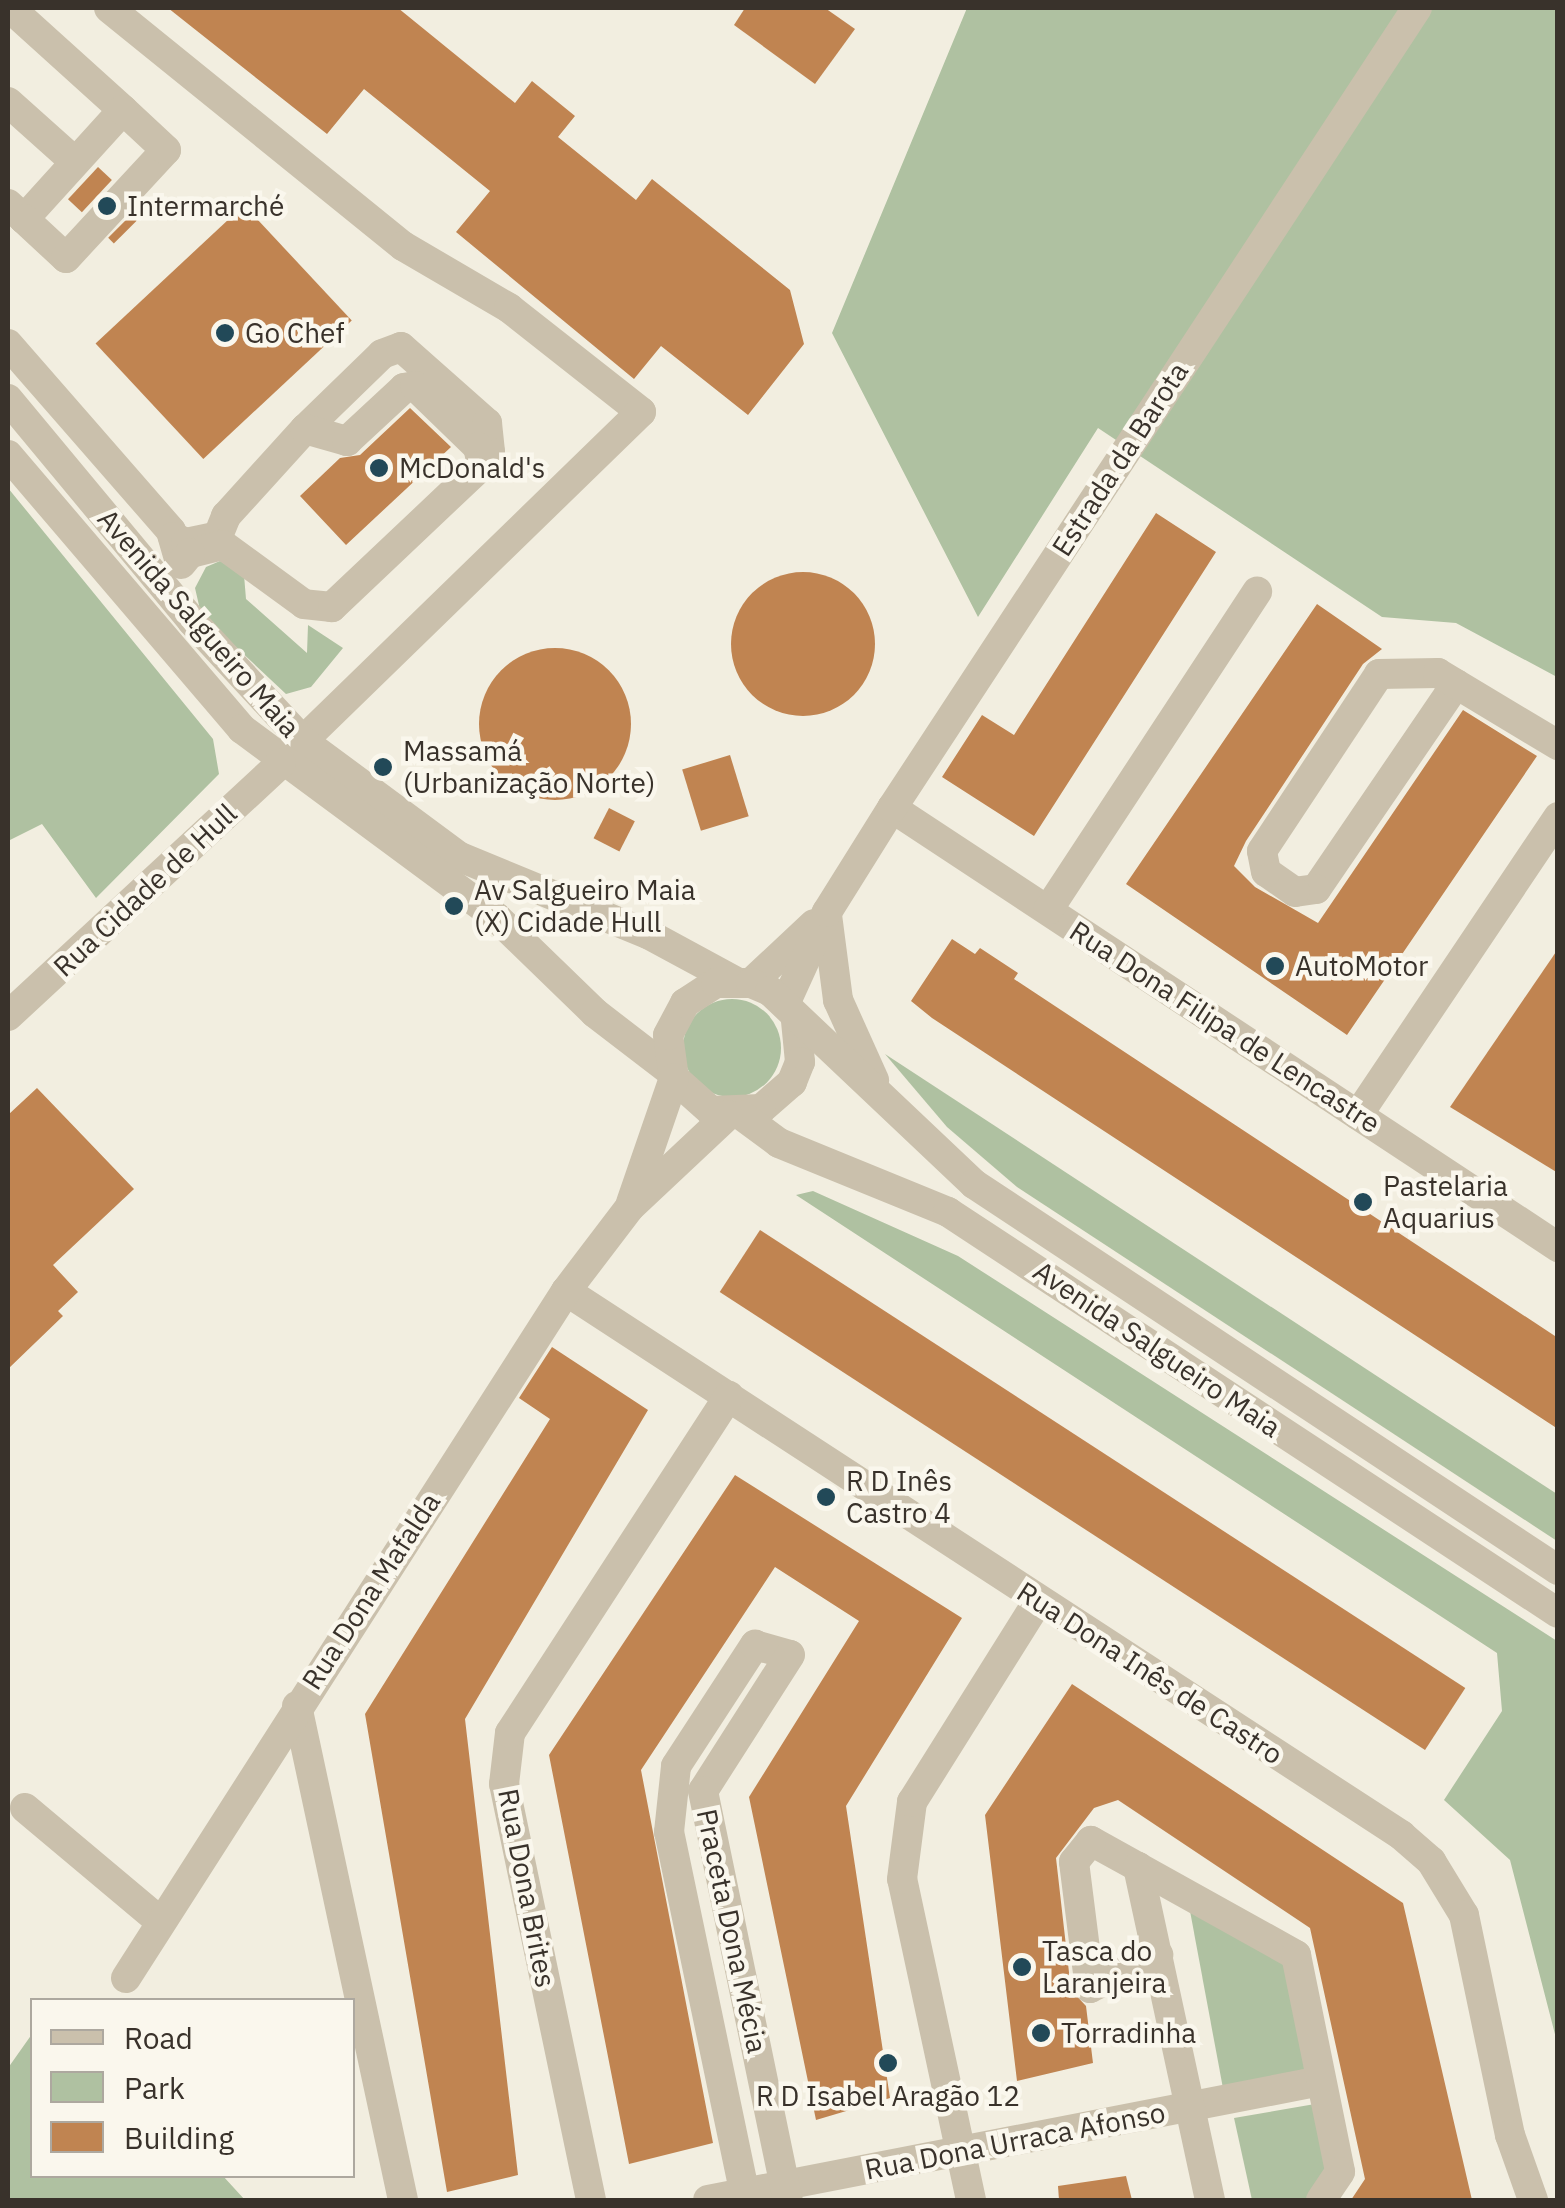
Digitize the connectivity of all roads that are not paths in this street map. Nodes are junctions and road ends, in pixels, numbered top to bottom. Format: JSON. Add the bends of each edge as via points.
{"nodes":[{"id":1,"x":10,"y":8,"type":"edge"},
{"id":2,"x":110,"y":8,"type":"edge"},
{"id":3,"x":1416,"y":8,"type":"edge"},
{"id":4,"x":8,"y":102,"type":"edge"},
{"id":5,"x":123,"y":110,"type":"junction"},
{"id":6,"x":75,"y":162,"type":"junction"},
{"id":7,"x":16,"y":212,"type":"edge"},
{"id":8,"x":8,"y":344,"type":"edge"},
{"id":9,"x":8,"y":398,"type":"edge"},
{"id":10,"x":306,"y":429,"type":"junction"},
{"id":11,"x":8,"y":455,"type":"edge"},
{"id":12,"x":482,"y":465,"type":"junction"},
{"id":13,"x":177,"y":551,"type":"junction"},
{"id":14,"x":1257,"y":592,"type":"dead end"},
{"id":15,"x":192,"y":621,"type":"junction"},
{"id":16,"x":1456,"y":684,"type":"junction"},
{"id":17,"x":303,"y":741,"type":"junction"},
{"id":18,"x":1558,"y":745,"type":"edge"},
{"id":19,"x":281,"y":763,"type":"junction"},
{"id":20,"x":892,"y":808,"type":"junction"},
{"id":21,"x":1558,"y":817,"type":"edge"},
{"id":22,"x":1048,"y":910,"type":"junction"},
{"id":23,"x":827,"y":912,"type":"junction"},
{"id":24,"x":743,"y":982,"type":"junction"},
{"id":25,"x":791,"y":1012,"type":"junction"},
{"id":26,"x":8,"y":1016,"type":"edge"},
{"id":27,"x":673,"y":1075,"type":"junction"},
{"id":28,"x":878,"y":1088,"type":"junction"},
{"id":29,"x":734,"y":1115,"type":"junction"},
{"id":30,"x":1358,"y":1115,"type":"junction"},
{"id":31,"x":630,"y":1207,"type":"junction"},
{"id":32,"x":1558,"y":1247,"type":"edge"},
{"id":33,"x":566,"y":1291,"type":"junction"},
{"id":34,"x":729,"y":1396,"type":"junction"},
{"id":35,"x":1558,"y":1570,"type":"edge"},
{"id":36,"x":1038,"y":1602,"type":"junction"},
{"id":37,"x":1558,"y":1613,"type":"edge"},
{"id":38,"x":297,"y":1706,"type":"junction"},
{"id":39,"x":25,"y":1808,"type":"dead end"},
{"id":40,"x":1138,"y":1867,"type":"junction"},
{"id":41,"x":161,"y":1922,"type":"junction"},
{"id":42,"x":1158,"y":1955,"type":"junction"},
{"id":43,"x":126,"y":1978,"type":"dead end"},
{"id":44,"x":1322,"y":2081,"type":"junction"},
{"id":45,"x":1192,"y":2107,"type":"junction"},
{"id":46,"x":960,"y":2151,"type":"junction"},
{"id":47,"x":787,"y":2193,"type":"edge"},
{"id":48,"x":745,"y":2197,"type":"edge"},
{"id":49,"x":403,"y":2200,"type":"edge"},
{"id":50,"x":591,"y":2200,"type":"edge"},
{"id":51,"x":708,"y":2200,"type":"edge"},
{"id":52,"x":970,"y":2200,"type":"edge"},
{"id":53,"x":1210,"y":2200,"type":"edge"},
{"id":54,"x":1322,"y":2200,"type":"edge"},
{"id":55,"x":1533,"y":2200,"type":"edge"}],
"edges":[{"from":1,"to":5,"type":"street"},
{"from":2,"to":17,"type":"street","via":[[403,246],[509,308],[641,412]]},
{"from":3,"to":20,"type":"street","name":"Estrada da Barota"},
{"from":4,"to":6,"type":"street"},
{"from":5,"to":6,"type":"street"},
{"from":5,"to":7,"type":"street","via":[[166,150],[66,258]]},
{"from":6,"to":7,"type":"street"},
{"from":8,"to":13,"type":"street"},
{"from":9,"to":15,"type":"street","name":"Avenida Salgueiro Maia"},
{"from":10,"to":12,"type":"street","via":[[348,441],[392,398],[415,386],[478,447]]},
{"from":10,"to":12,"type":"street","via":[[382,354],[402,347],[487,423],[490,452]]},
{"from":10,"to":13,"type":"street","via":[[226,516],[218,536]]},
{"from":11,"to":19,"type":"street","name":"Avenida Salgueiro Maia","via":[[242,730]]},
{"from":12,"to":13,"type":"street","via":[[332,607],[304,604],[223,544]]},
{"from":13,"to":15,"type":"street"},
{"from":14,"to":22,"type":"street"},
{"from":15,"to":17,"type":"street","name":"Avenida Salgueiro Maia"},
{"from":16,"to":16,"type":"street","via":[[1438,673],[1379,674],[1262,851],[1266,872],[1295,892],[1316,889]]},
{"from":16,"to":18,"type":"street"},
{"from":17,"to":24,"type":"street","name":"Avenida Salgueiro Maia","via":[[460,857],[648,934]]},
{"from":19,"to":26,"type":"street","name":"Rua Cidade de Hull"},
{"from":19,"to":27,"type":"street","name":"Avenida Salgueiro Maia","via":[[497,918],[595,1013]]},
{"from":20,"to":22,"type":"street","name":"Rua Dona Filipa de Lencastre"},
{"from":20,"to":23,"type":"street","name":"Estrada da Barota"},
{"from":21,"to":30,"type":"street"},
{"from":22,"to":30,"type":"street","name":"Rua Dona Filipa de Lencastre"},
{"from":23,"to":24,"type":"street","name":"Estrada da Barota"},
{"from":23,"to":25,"type":"street","name":"Estrada da Barota"},
{"from":23,"to":28,"type":"street","via":[[838,1000]]},
{"from":24,"to":25,"type":"street","name":"Avenida Salgueiro Maia"},
{"from":24,"to":27,"type":"street","via":[[700,990],[674,1018],[668,1054]]},
{"from":25,"to":28,"type":"street","name":"Avenida Salgueiro Maia"},
{"from":25,"to":29,"type":"street","via":[[802,1041],[792,1082],[770,1104]]},
{"from":27,"to":29,"type":"street","name":"Avenida Salgueiro Maia","via":[[696,1103]]},
{"from":27,"to":31,"type":"street","name":"Rua Dona Mafalda"},
{"from":28,"to":35,"type":"street","name":"Avenida Salgueiro Maia","via":[[974,1184]]},
{"from":29,"to":31,"type":"street","name":"Rua Dona Mafalda"},
{"from":29,"to":37,"type":"street","name":"Avenida Salgueiro Maia","via":[[780,1143],[948,1212]]},
{"from":30,"to":32,"type":"street","name":"Rua Dona Filipa de Lencastre"},
{"from":31,"to":33,"type":"street","name":"Rua Dona Mafalda"},
{"from":33,"to":34,"type":"street","name":"Rua Dona Inês de Castro"},
{"from":33,"to":38,"type":"street","name":"Rua Dona Mafalda"},
{"from":34,"to":36,"type":"street","name":"Rua Dona Inês de Castro"},
{"from":34,"to":50,"type":"street","name":"Rua Dona Brites","via":[[510,1733],[504,1784]]},
{"from":36,"to":46,"type":"street","via":[[912,1802],[902,1879]]},
{"from":36,"to":55,"type":"street","name":"Rua Dona Inês de Castro","via":[[1401,1835],[1431,1861],[1464,1915],[1510,2135]]},
{"from":38,"to":41,"type":"street"},
{"from":38,"to":49,"type":"street","name":"Rua Dona Mafalda"},
{"from":39,"to":41,"type":"street"},
{"from":40,"to":42,"type":"street"},
{"from":40,"to":42,"type":"street","via":[[1091,1841],[1074,1862],[1090,1988]]},
{"from":40,"to":44,"type":"street","via":[[1296,1955]]},
{"from":41,"to":43,"type":"street"},
{"from":42,"to":45,"type":"street"},
{"from":44,"to":45,"type":"street","name":"Rua Dona Urraca Afonso"},
{"from":44,"to":54,"type":"street","via":[[1340,2172]]},
{"from":45,"to":46,"type":"street","name":"Rua Dona Urraca Afonso"},
{"from":45,"to":53,"type":"street"},
{"from":46,"to":47,"type":"street","name":"Rua Dona Urraca Afonso"},
{"from":46,"to":52,"type":"street"},
{"from":47,"to":48,"type":"street","name":"Rua Dona Urraca Afonso"},
{"from":47,"to":48,"type":"street","name":"Praceta Dona Mécia","via":[[703,1792],[790,1655],[755,1644],[676,1766],[669,1832]]},
{"from":48,"to":51,"type":"street","name":"Rua Dona Urraca Afonso"}]}
